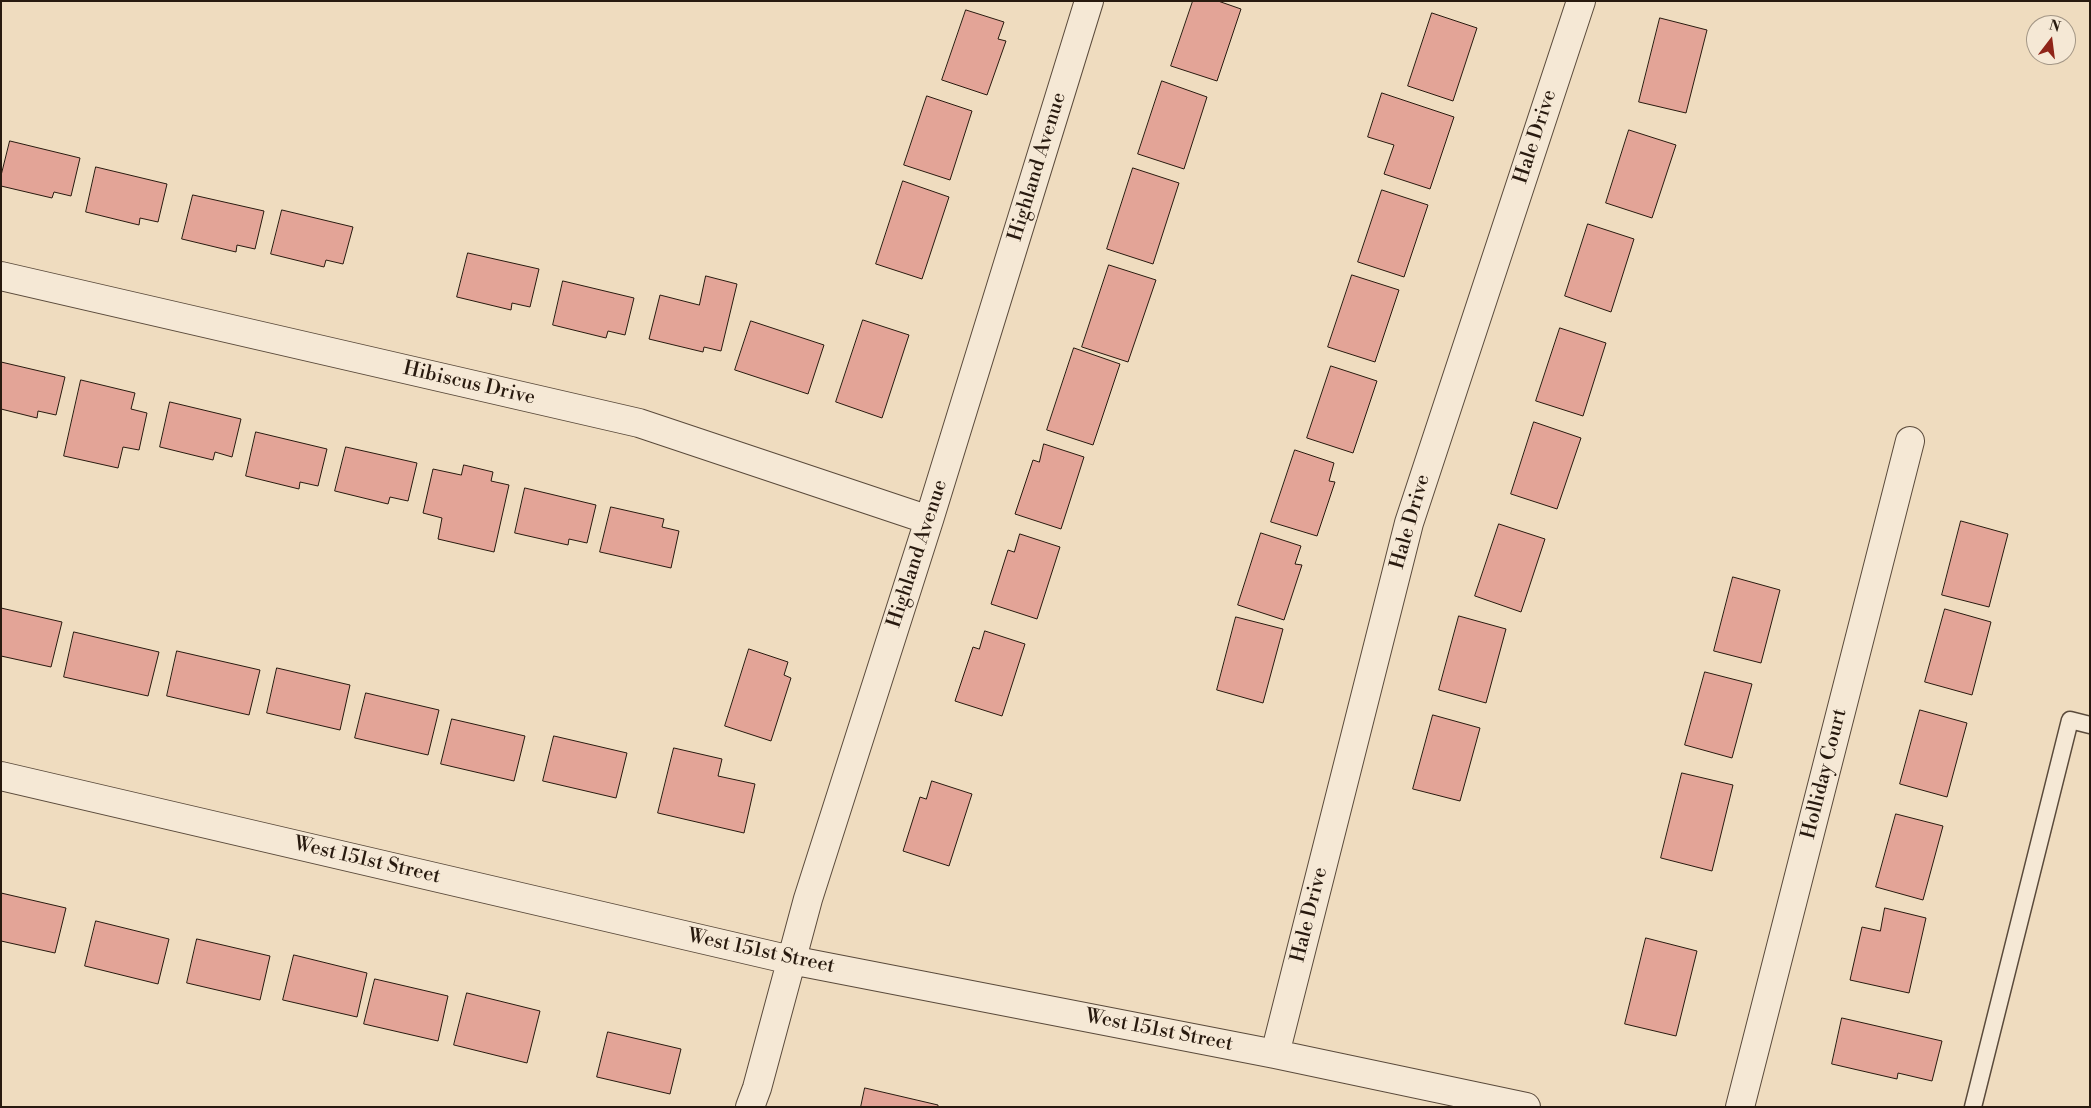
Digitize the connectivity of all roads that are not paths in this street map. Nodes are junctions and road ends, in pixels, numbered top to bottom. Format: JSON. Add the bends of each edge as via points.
{"nodes":[{"id":1,"x":1089,"y":1,"type":"edge"},
{"id":2,"x":1581,"y":1,"type":"edge"},
{"id":3,"x":1,"y":276,"type":"edge"},
{"id":4,"x":1910,"y":441,"type":"dead end"},
{"id":5,"x":929,"y":520,"type":"junction"},
{"id":6,"x":2090,"y":725,"type":"edge"},
{"id":7,"x":1,"y":776,"type":"edge"},
{"id":8,"x":791,"y":960,"type":"junction"},
{"id":9,"x":1275,"y":1054,"type":"junction"},
{"id":10,"x":1973,"y":1105,"type":"edge"},
{"id":11,"x":750,"y":1107,"type":"edge"},
{"id":12,"x":1526,"y":1107,"type":"edge"},
{"id":13,"x":1740,"y":1107,"type":"edge"}],
"edges":[{"from":1,"to":5,"type":"street","name":"Highland Avenue"},
{"from":2,"to":9,"type":"street","name":"Hale Drive","via":[[1409,522]]},
{"from":3,"to":5,"type":"street","name":"Hibiscus Drive","via":[[639,423]]},
{"from":4,"to":13,"type":"street","name":"Holliday Court"},
{"from":5,"to":8,"type":"street","name":"Highland Avenue"},
{"from":6,"to":10,"type":"lane","via":[[2070,720]]},
{"from":7,"to":8,"type":"street","name":"West 151st Street"},
{"from":8,"to":9,"type":"street","name":"West 151st Street"},
{"from":8,"to":11,"type":"street","name":"Highland Avenue"},
{"from":9,"to":12,"type":"street","name":"West 151st Street"}]}
